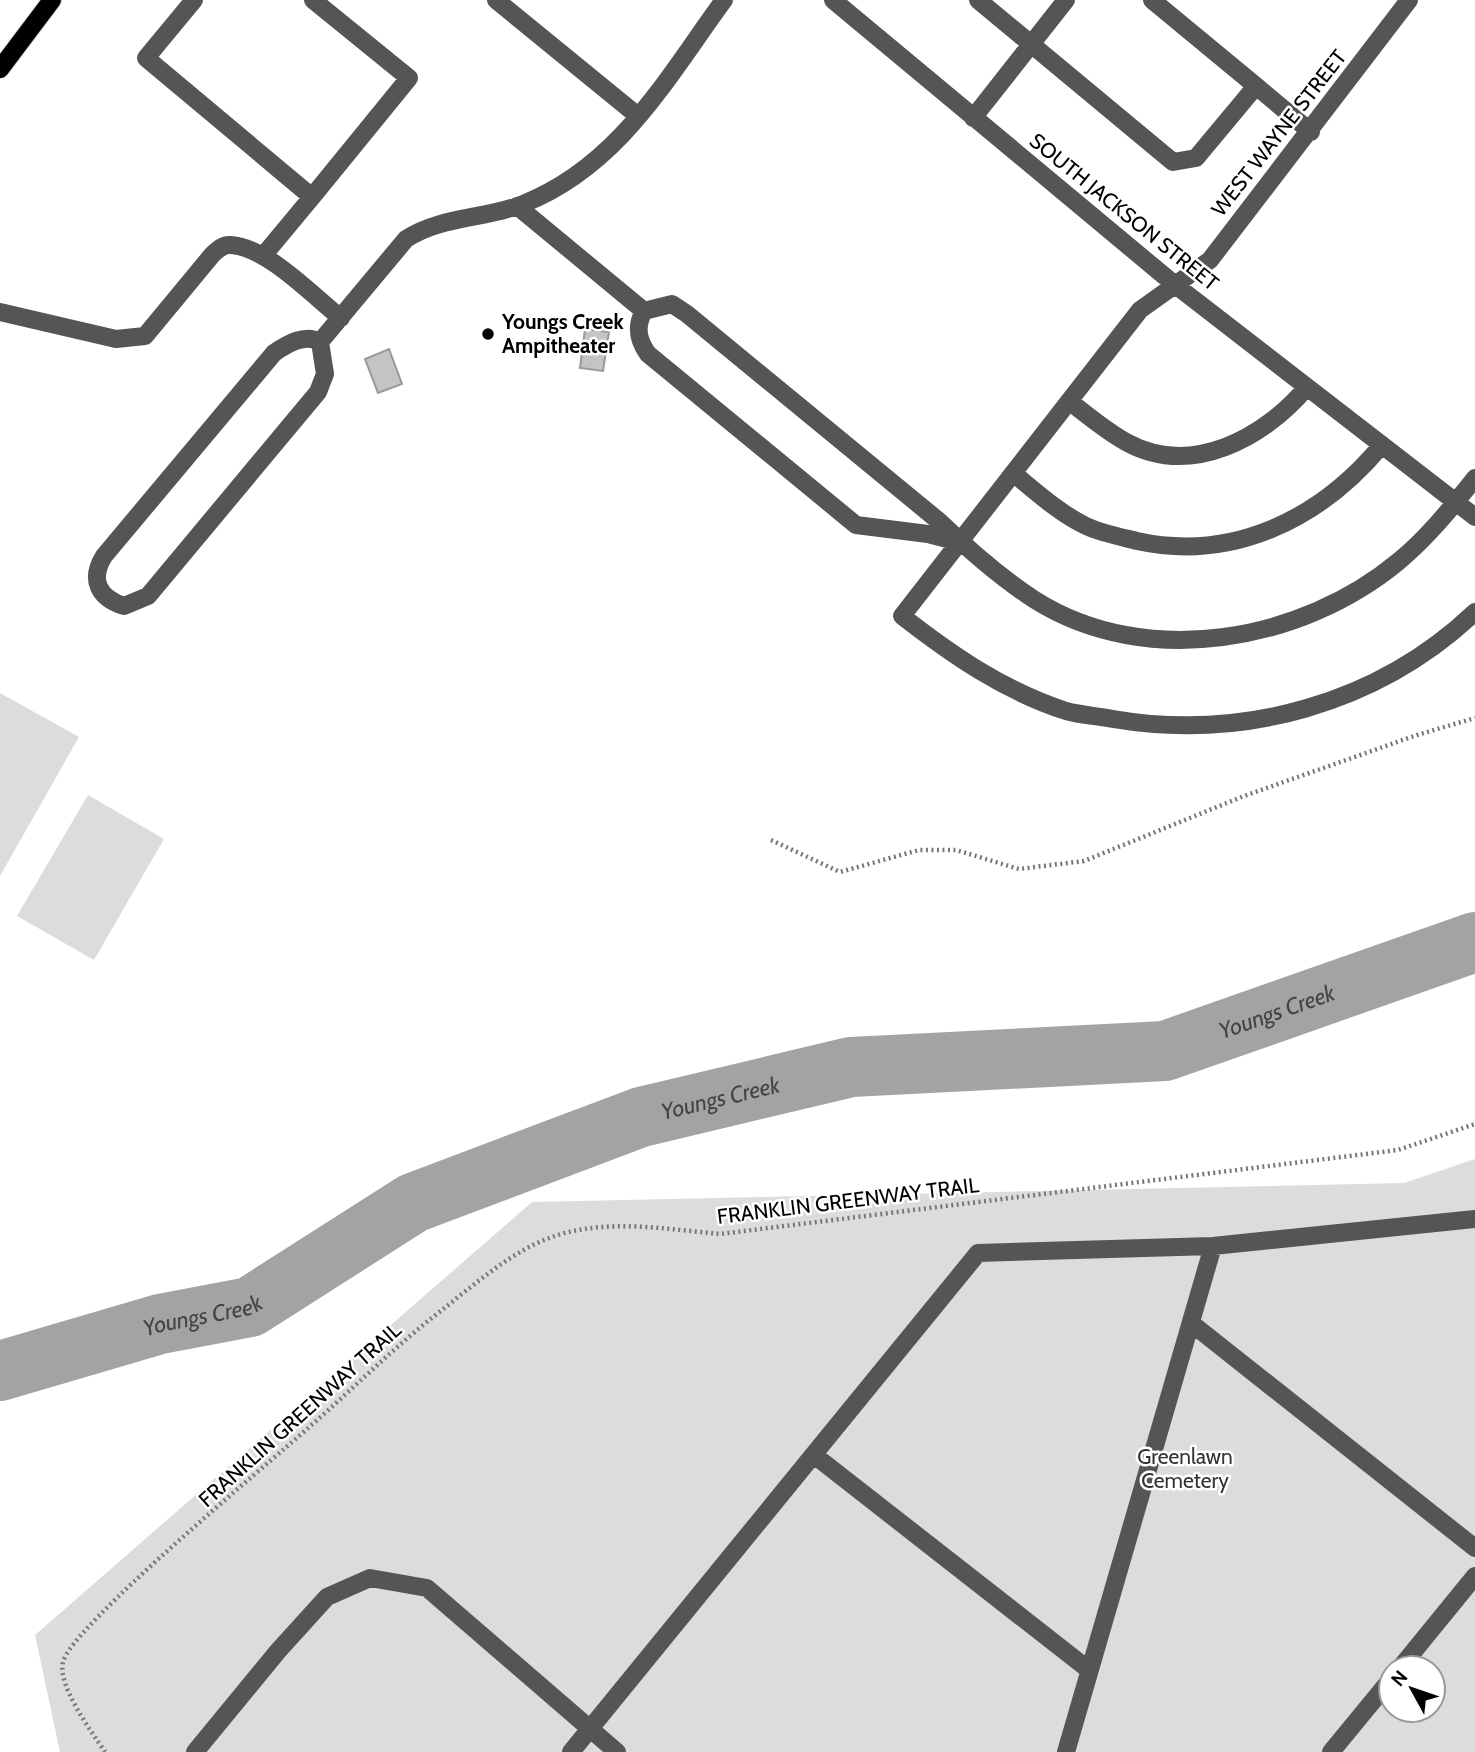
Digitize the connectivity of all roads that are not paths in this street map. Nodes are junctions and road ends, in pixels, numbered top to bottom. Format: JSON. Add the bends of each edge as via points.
{"nodes":[{"id":1,"x":52,"y":0,"type":"edge"},
{"id":2,"x":194,"y":0,"type":"edge"},
{"id":3,"x":496,"y":0,"type":"edge"},
{"id":4,"x":724,"y":0,"type":"edge"},
{"id":5,"x":833,"y":0,"type":"edge"},
{"id":6,"x":978,"y":0,"type":"edge"},
{"id":7,"x":1066,"y":0,"type":"edge"},
{"id":8,"x":1152,"y":0,"type":"edge"},
{"id":9,"x":1409,"y":0,"type":"edge"},
{"id":10,"x":324,"y":3,"type":"edge"},
{"id":11,"x":1031,"y":45,"type":"junction"},
{"id":12,"x":0,"y":69,"type":"edge"},
{"id":13,"x":1256,"y":86,"type":"junction"},
{"id":14,"x":973,"y":118,"type":"junction"},
{"id":15,"x":636,"y":119,"type":"junction"},
{"id":16,"x":1311,"y":132,"type":"junction"},
{"id":17,"x":312,"y":197,"type":"junction"},
{"id":18,"x":517,"y":206,"type":"junction"},
{"id":19,"x":263,"y":256,"type":"junction"},
{"id":20,"x":1174,"y":284,"type":"junction"},
{"id":21,"x":643,"y":311,"type":"junction"},
{"id":22,"x":0,"y":312,"type":"edge"},
{"id":23,"x":341,"y":318,"type":"junction"},
{"id":24,"x":320,"y":342,"type":"junction"},
{"id":25,"x":1306,"y":388,"type":"junction"},
{"id":26,"x":1069,"y":401,"type":"junction"},
{"id":27,"x":1386,"y":450,"type":"junction"},
{"id":28,"x":1013,"y":473,"type":"junction"},
{"id":29,"x":1475,"y":478,"type":"edge"},
{"id":30,"x":1455,"y":502,"type":"junction"},
{"id":31,"x":1475,"y":517,"type":"edge"},
{"id":32,"x":959,"y":542,"type":"junction"},
{"id":33,"x":1475,"y":612,"type":"edge"},
{"id":34,"x":1475,"y":1219,"type":"edge"},
{"id":35,"x":1213,"y":1246,"type":"junction"},
{"id":36,"x":1191,"y":1323,"type":"junction"},
{"id":37,"x":814,"y":1455,"type":"junction"},
{"id":38,"x":1475,"y":1549,"type":"edge"},
{"id":39,"x":1475,"y":1576,"type":"edge"},
{"id":40,"x":1411,"y":1654,"type":"edge"},
{"id":41,"x":1089,"y":1670,"type":"junction"},
{"id":42,"x":1377,"y":1696,"type":"edge"},
{"id":43,"x":590,"y":1731,"type":"junction"},
{"id":44,"x":195,"y":1752,"type":"edge"},
{"id":45,"x":571,"y":1752,"type":"edge"},
{"id":46,"x":617,"y":1752,"type":"edge"},
{"id":47,"x":1066,"y":1752,"type":"edge"},
{"id":48,"x":1331,"y":1752,"type":"edge"}],
"edges":[{"from":1,"to":12,"type":"main road"},
{"from":2,"to":17,"type":"street","via":[[146,58]]},
{"from":3,"to":15,"type":"street"},
{"from":4,"to":15,"type":"street"},
{"from":5,"to":14,"type":"street","name":"SOUTH JACKSON STREET"},
{"from":6,"to":11,"type":"street"},
{"from":7,"to":11,"type":"street"},
{"from":8,"to":13,"type":"street"},
{"from":9,"to":16,"type":"street","name":"WEST WAYNE STREET"},
{"from":10,"to":17,"type":"street","via":[[409,78]]},
{"from":11,"to":13,"type":"street","via":[[1174,162],[1196,158]]},
{"from":11,"to":14,"type":"street"},
{"from":13,"to":16,"type":"street"},
{"from":14,"to":20,"type":"street","name":"SOUTH JACKSON STREET"},
{"from":15,"to":18,"type":"street","via":[[594,163],[564,184]]},
{"from":16,"to":20,"type":"street","name":"WEST WAYNE STREET","via":[[1209,260]]},
{"from":17,"to":19,"type":"street"},
{"from":18,"to":21,"type":"street"},
{"from":18,"to":23,"type":"street","via":[[422,228],[406,239]]},
{"from":19,"to":22,"type":"street","via":[[232,244],[219,248],[145,336],[116,339]]},
{"from":19,"to":23,"type":"street"},
{"from":20,"to":25,"type":"street","name":"SOUTH JACKSON STREET"},
{"from":20,"to":26,"type":"street","name":"WEST WAYNE STREET","via":[[1140,310]]},
{"from":21,"to":32,"type":"street","via":[[672,304],[687,314]]},
{"from":21,"to":32,"type":"street","via":[[638,331],[648,355],[856,526]]},
{"from":23,"to":24,"type":"street"},
{"from":24,"to":24,"type":"street","via":[[303,339],[274,353],[104,556],[96,579],[109,601],[124,606],[148,596],[318,392],[325,374]]},
{"from":25,"to":26,"type":"street","via":[[1265,427],[1233,446],[1192,456],[1162,454],[1127,443]]},
{"from":25,"to":27,"type":"street","name":"SOUTH JACKSON STREET"},
{"from":26,"to":28,"type":"street","name":"WEST WAYNE STREET"},
{"from":27,"to":28,"type":"street","via":[[1313,510],[1276,528],[1208,547],[1167,547],[1086,526]]},
{"from":27,"to":30,"type":"street","name":"SOUTH JACKSON STREET"},
{"from":28,"to":32,"type":"street","name":"WEST WAYNE STREET"},
{"from":29,"to":30,"type":"street"},
{"from":30,"to":31,"type":"street","name":"SOUTH JACKSON STREET"},
{"from":30,"to":32,"type":"street","via":[[1399,561],[1354,592],[1304,616],[1221,638],[1131,635],[1084,622],[1036,600]]},
{"from":32,"to":33,"type":"street","name":"WEST WAYNE STREET","via":[[902,616],[946,651],[998,683],[1067,711],[1149,725],[1222,726],[1280,717],[1348,693],[1416,659]]},
{"from":34,"to":35,"type":"street"},
{"from":35,"to":36,"type":"street"},
{"from":35,"to":37,"type":"street","via":[[978,1253]]},
{"from":36,"to":38,"type":"street"},
{"from":36,"to":41,"type":"street"},
{"from":37,"to":41,"type":"street"},
{"from":37,"to":43,"type":"street"},
{"from":39,"to":40,"type":"street"},
{"from":41,"to":47,"type":"street"},
{"from":42,"to":48,"type":"street"},
{"from":43,"to":44,"type":"street","via":[[427,1588],[370,1578],[327,1597]]},
{"from":43,"to":45,"type":"street"},
{"from":43,"to":46,"type":"street"}]}
